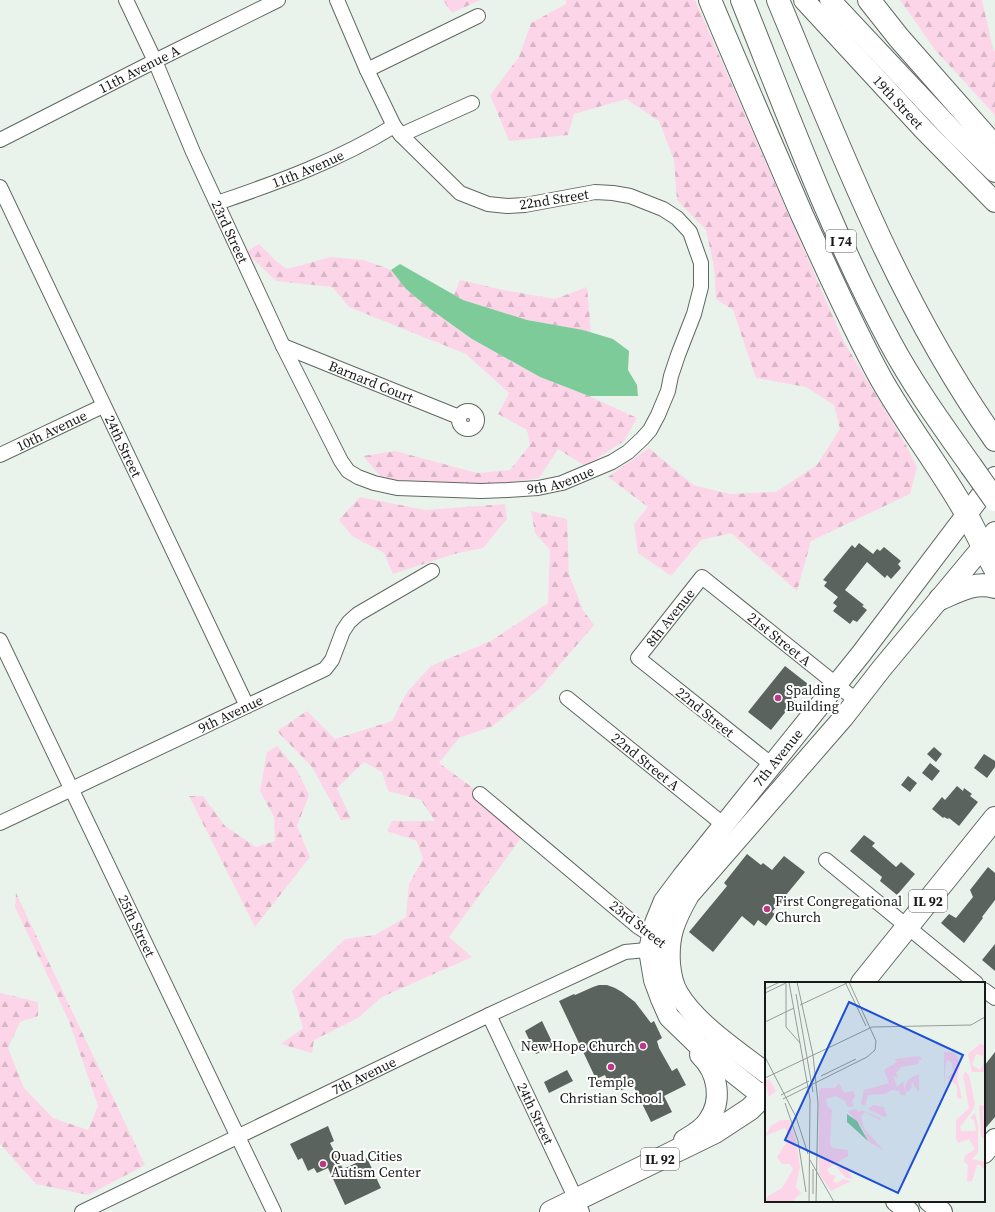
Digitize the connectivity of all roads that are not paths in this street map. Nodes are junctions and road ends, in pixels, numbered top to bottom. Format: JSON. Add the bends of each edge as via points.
{"nodes":[{"id":1,"x":126,"y":0,"type":"edge"},
{"id":2,"x":278,"y":0,"type":"edge"},
{"id":3,"x":337,"y":0,"type":"edge"},
{"id":4,"x":710,"y":0,"type":"edge"},
{"id":5,"x":742,"y":0,"type":"edge"},
{"id":6,"x":778,"y":0,"type":"edge"},
{"id":7,"x":804,"y":0,"type":"edge"},
{"id":8,"x":830,"y":0,"type":"edge"},
{"id":9,"x":869,"y":0,"type":"edge"},
{"id":10,"x":478,"y":16,"type":"dead end"},
{"id":11,"x":155,"y":61,"type":"junction"},
{"id":12,"x":367,"y":70,"type":"junction"},
{"id":13,"x":472,"y":103,"type":"dead end"},
{"id":14,"x":398,"y":131,"type":"junction"},
{"id":15,"x":0,"y":140,"type":"edge"},
{"id":16,"x":995,"y":147,"type":"edge"},
{"id":17,"x":995,"y":172,"type":"edge"},
{"id":18,"x":0,"y":187,"type":"edge"},
{"id":19,"x":995,"y":202,"type":"edge"},
{"id":20,"x":217,"y":203,"type":"junction"},
{"id":21,"x":694,"y":314,"type":"joint"},
{"id":22,"x":283,"y":346,"type":"junction"},
{"id":23,"x":103,"y":406,"type":"junction"},
{"id":24,"x":459,"y":417,"type":"dead end"},
{"id":25,"x":994,"y":439,"type":"edge"},
{"id":26,"x":0,"y":455,"type":"edge"},
{"id":27,"x":340,"y":461,"type":"joint"},
{"id":28,"x":995,"y":477,"type":"edge"},
{"id":29,"x":995,"y":500,"type":"edge"},
{"id":30,"x":967,"y":515,"type":"junction"},
{"id":31,"x":989,"y":539,"type":"edge"},
{"id":32,"x":995,"y":569,"type":"edge"},
{"id":33,"x":432,"y":571,"type":"dead end"},
{"id":34,"x":702,"y":577,"type":"joint"},
{"id":35,"x":995,"y":587,"type":"edge"},
{"id":36,"x":940,"y":599,"type":"junction"},
{"id":37,"x":0,"y":640,"type":"edge"},
{"id":38,"x":638,"y":658,"type":"joint"},
{"id":39,"x":837,"y":684,"type":"junction"},
{"id":40,"x":567,"y":698,"type":"dead end"},
{"id":41,"x":857,"y":701,"type":"junction"},
{"id":42,"x":247,"y":706,"type":"junction"},
{"id":43,"x":772,"y":765,"type":"junction"},
{"id":44,"x":71,"y":789,"type":"junction"},
{"id":45,"x":480,"y":794,"type":"dead end"},
{"id":46,"x":995,"y":818,"type":"edge"},
{"id":47,"x":0,"y":824,"type":"edge"},
{"id":48,"x":724,"y":824,"type":"junction"},
{"id":49,"x":826,"y":860,"type":"dead end"},
{"id":50,"x":907,"y":927,"type":"junction"},
{"id":51,"x":651,"y":942,"type":"junction"},
{"id":52,"x":669,"y":947,"type":"junction"},
{"id":53,"x":863,"y":982,"type":"edge"},
{"id":54,"x":975,"y":982,"type":"edge"},
{"id":55,"x":985,"y":991,"type":"edge"},
{"id":56,"x":995,"y":998,"type":"edge"},
{"id":57,"x":489,"y":1015,"type":"junction"},
{"id":58,"x":669,"y":1017,"type":"junction"},
{"id":59,"x":765,"y":1072,"type":"edge"},
{"id":60,"x":765,"y":1096,"type":"edge"},
{"id":61,"x":238,"y":1137,"type":"junction"},
{"id":62,"x":995,"y":1139,"type":"edge"},
{"id":63,"x":985,"y":1152,"type":"edge"},
{"id":64,"x":639,"y":1169,"type":"junction"},
{"id":65,"x":897,"y":1202,"type":"edge"},
{"id":66,"x":579,"y":1206,"type":"edge"},
{"id":67,"x":82,"y":1212,"type":"edge"},
{"id":68,"x":274,"y":1212,"type":"edge"},
{"id":69,"x":551,"y":1212,"type":"edge"},
{"id":70,"x":909,"y":1212,"type":"edge"}],
"edges":[{"from":1,"to":11,"type":"street","name":"23rd Street"},
{"from":2,"to":11,"type":"street","name":"11th Avenue A"},
{"from":3,"to":12,"type":"street","name":"22nd Street"},
{"from":4,"to":30,"type":"main road","via":[[751,99],[851,321],[880,377]]},
{"from":5,"to":29,"type":"main road","number":"I 74","bridge":true,"via":[[819,194],[890,342],[919,392]]},
{"from":6,"to":25,"type":"main road","number":"I 74","via":[[846,165],[894,266],[954,379]]},
{"from":7,"to":19,"type":"main road","name":"19th Street","via":[[924,130]]},
{"from":8,"to":17,"type":"main road","name":"19th Street"},
{"from":9,"to":16,"type":"main road"},
{"from":10,"to":12,"type":"street"},
{"from":11,"to":15,"type":"street","name":"11th Avenue A"},
{"from":11,"to":20,"type":"street","name":"23rd Street"},
{"from":12,"to":14,"type":"street","name":"22nd Street"},
{"from":13,"to":14,"type":"street","name":"11th Avenue"},
{"from":14,"to":20,"type":"street","name":"11th Avenue","via":[[379,136],[321,165],[269,186]]},
{"from":14,"to":21,"type":"street","name":"22nd Street","via":[[460,193],[488,204],[525,205],[595,192],[630,196],[663,208],[690,232],[701,263],[701,287]]},
{"from":18,"to":23,"type":"street","name":"24th Street"},
{"from":20,"to":22,"type":"street","name":"23rd Street"},
{"from":21,"to":27,"type":"street","name":"9th Avenue","via":[[678,355],[663,406],[650,430],[628,452],[612,462],[562,483],[538,488],[481,491],[397,488],[358,477],[348,471]]},
{"from":22,"to":24,"type":"street","name":"Barnard Court"},
{"from":22,"to":27,"type":"street","name":"23rd Street"},
{"from":23,"to":26,"type":"street","name":"10th Avenue"},
{"from":23,"to":42,"type":"street","name":"24th Street"},
{"from":28,"to":30,"type":"main road","name":"7th Avenue"},
{"from":30,"to":31,"type":"main road"},
{"from":30,"to":39,"type":"main road","name":"7th Avenue"},
{"from":31,"to":32,"type":"main road"},
{"from":31,"to":36,"type":"main road","name":"7th Avenue"},
{"from":33,"to":42,"type":"street","name":"9th Avenue","via":[[358,614],[349,622],[339,639],[332,660],[325,669]]},
{"from":34,"to":38,"type":"street","name":"8th Avenue"},
{"from":34,"to":39,"type":"street","name":"21st Street A"},
{"from":35,"to":36,"type":"main road","via":[[971,586]]},
{"from":36,"to":41,"type":"main road","name":"7th Avenue"},
{"from":37,"to":44,"type":"street","name":"25th Street"},
{"from":38,"to":43,"type":"street","name":"22nd Street"},
{"from":39,"to":41,"type":"street","name":"21st Street A"},
{"from":39,"to":43,"type":"main road","name":"7th Avenue"},
{"from":40,"to":48,"type":"street","name":"22nd Street A"},
{"from":41,"to":52,"type":"main road","name":"7th Avenue","via":[[690,895],[678,913]]},
{"from":42,"to":44,"type":"street","name":"9th Avenue"},
{"from":43,"to":48,"type":"main road","name":"7th Avenue"},
{"from":44,"to":47,"type":"street","name":"9th Avenue"},
{"from":44,"to":61,"type":"street","name":"25th Street"},
{"from":45,"to":51,"type":"street","name":"23rd Street","via":[[637,926]]},
{"from":46,"to":50,"type":"main road","number":"IL 92"},
{"from":48,"to":51,"type":"main road","name":"7th Avenue","via":[[664,901]]},
{"from":49,"to":50,"type":"street"},
{"from":50,"to":53,"type":"main road","number":"IL 92"},
{"from":50,"to":54,"type":"street"},
{"from":51,"to":52,"type":"street","name":"23rd Street"},
{"from":51,"to":57,"type":"street","name":"7th Avenue"},
{"from":51,"to":58,"type":"main road","name":"23rd Street","via":[[654,980]]},
{"from":52,"to":59,"type":"main road","name":"23rd Street","via":[[671,974],[677,992],[685,1003],[714,1032]]},
{"from":55,"to":56,"type":"street"},
{"from":57,"to":61,"type":"street","name":"7th Avenue"},
{"from":57,"to":66,"type":"street","name":"24th Street"},
{"from":58,"to":60,"type":"main road","name":"23rd Street","via":[[698,1045]]},
{"from":58,"to":64,"type":"main road","via":[[682,1039],[703,1058],[715,1076],[717,1098],[708,1121],[699,1130]]},
{"from":60,"to":64,"type":"main road","number":"IL 92","via":[[715,1132]]},
{"from":61,"to":67,"type":"street","name":"7th Avenue"},
{"from":61,"to":68,"type":"street","name":"25th Street"},
{"from":62,"to":63,"type":"main road"},
{"from":64,"to":66,"type":"main road","number":"IL 92"},
{"from":65,"to":70,"type":"main road"},
{"from":66,"to":69,"type":"main road","number":"IL 92"}]}
